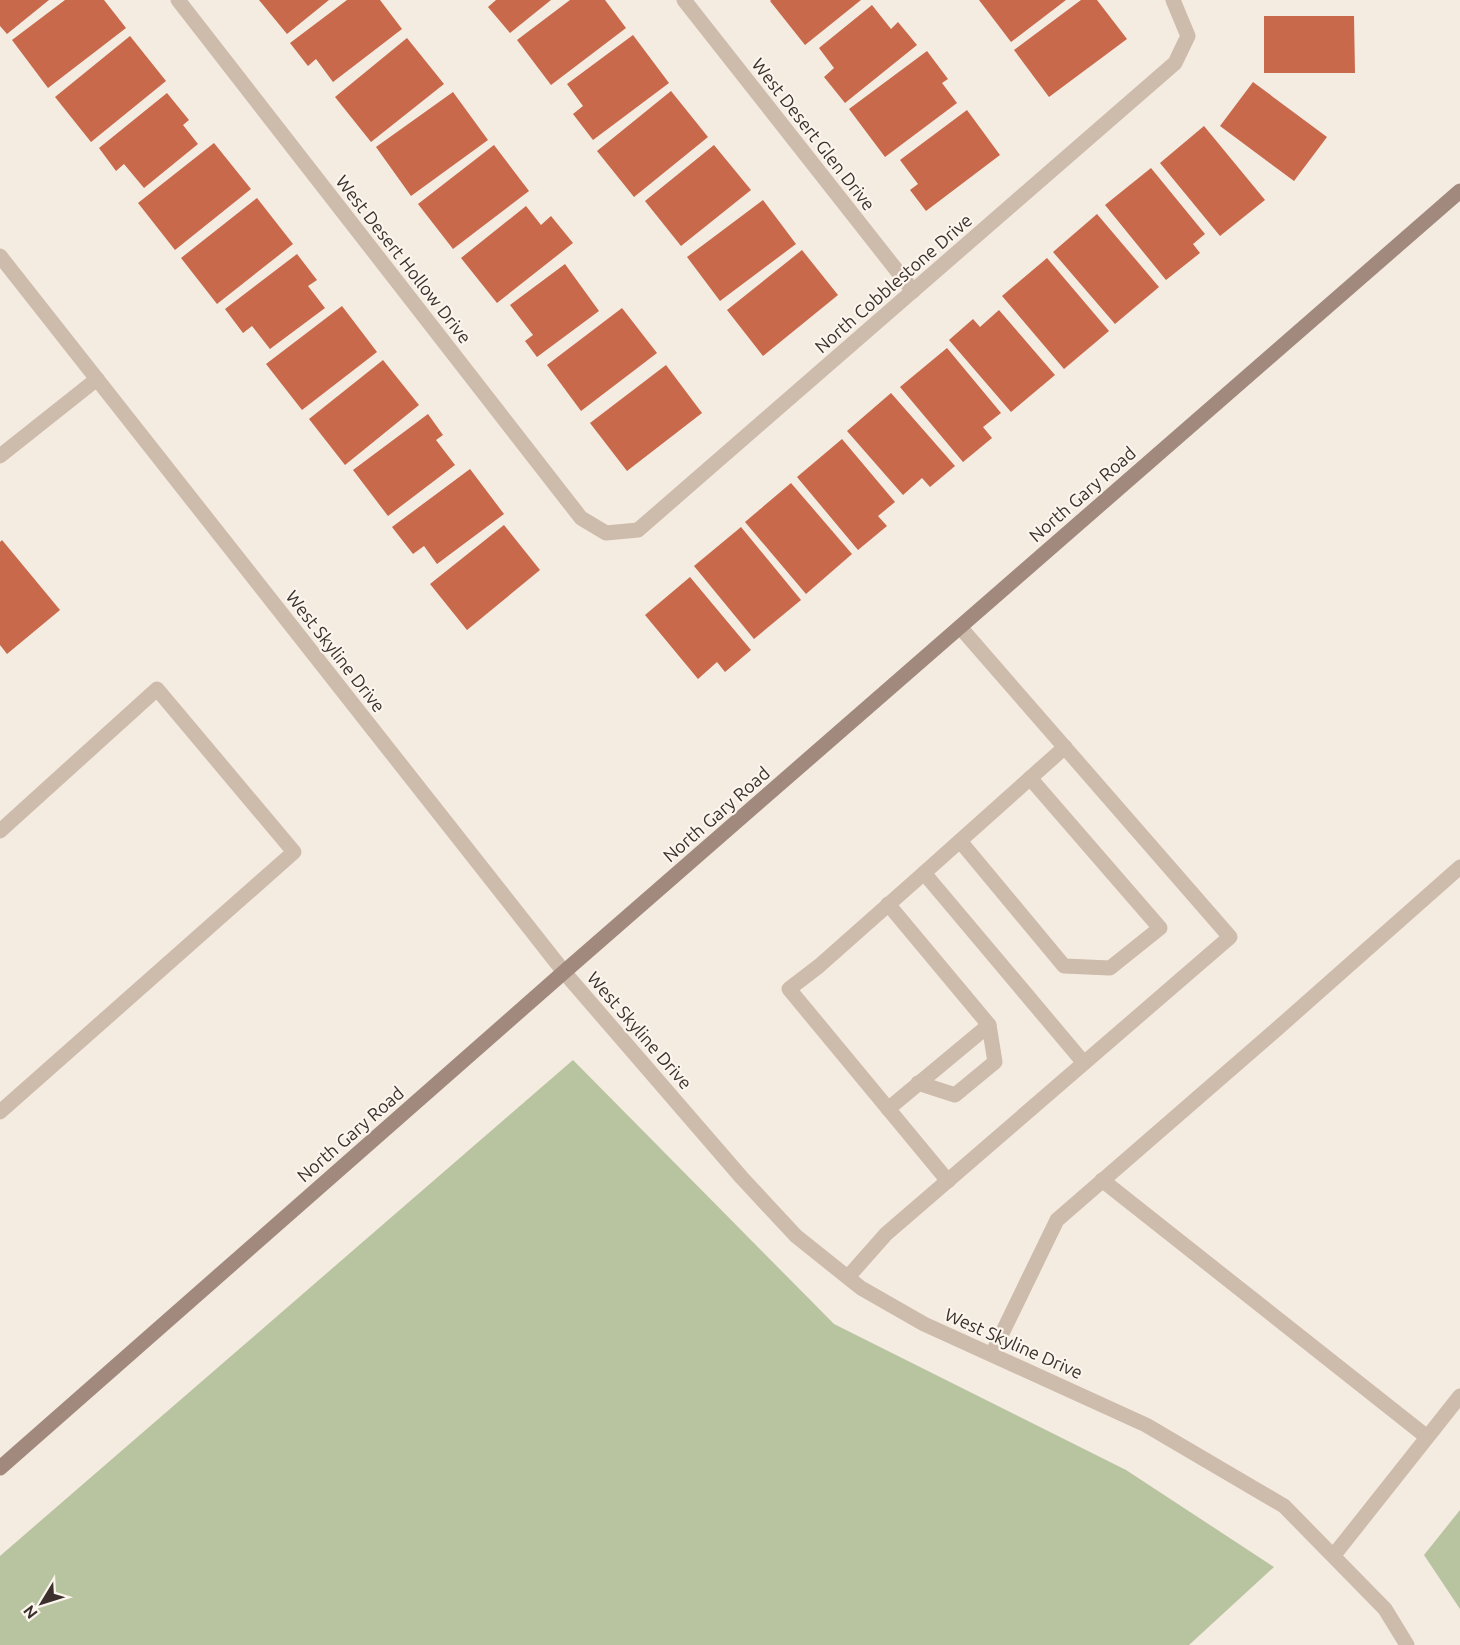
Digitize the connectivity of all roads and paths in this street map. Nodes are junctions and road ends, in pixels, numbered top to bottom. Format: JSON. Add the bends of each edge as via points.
{"nodes":[{"id":1,"x":178,"y":0,"type":"edge"},
{"id":2,"x":684,"y":0,"type":"edge"},
{"id":3,"x":1173,"y":0,"type":"edge"},
{"id":4,"x":1460,"y":191,"type":"edge"},
{"id":5,"x":0,"y":256,"type":"edge"},
{"id":6,"x":913,"y":291,"type":"junction"},
{"id":7,"x":97,"y":379,"type":"junction"},
{"id":8,"x":0,"y":456,"type":"edge"},
{"id":9,"x":606,"y":533,"type":"joint"},
{"id":10,"x":960,"y":627,"type":"junction"},
{"id":11,"x":1065,"y":747,"type":"junction"},
{"id":12,"x":1030,"y":778,"type":"junction"},
{"id":13,"x":0,"y":831,"type":"edge"},
{"id":14,"x":960,"y":841,"type":"junction"},
{"id":15,"x":1460,"y":867,"type":"edge"},
{"id":16,"x":924,"y":873,"type":"junction"},
{"id":17,"x":888,"y":904,"type":"junction"},
{"id":18,"x":564,"y":972,"type":"junction"},
{"id":19,"x":990,"y":1025,"type":"junction"},
{"id":20,"x":1084,"y":1063,"type":"junction"},
{"id":21,"x":918,"y":1083,"type":"junction"},
{"id":22,"x":888,"y":1109,"type":"junction"},
{"id":23,"x":0,"y":1112,"type":"edge"},
{"id":24,"x":1102,"y":1180,"type":"junction"},
{"id":25,"x":948,"y":1181,"type":"junction"},
{"id":26,"x":848,"y":1278,"type":"junction"},
{"id":27,"x":992,"y":1353,"type":"junction"},
{"id":28,"x":1460,"y":1396,"type":"edge"},
{"id":29,"x":1427,"y":1437,"type":"junction"},
{"id":30,"x":0,"y":1468,"type":"edge"},
{"id":31,"x":1334,"y":1555,"type":"junction"},
{"id":32,"x":1407,"y":1645,"type":"edge"}],
"edges":[{"from":1,"to":9,"type":"street","name":"West Desert Hollow Drive","via":[[581,518]]},
{"from":2,"to":6,"type":"street","name":"West Desert Glen Drive"},
{"from":3,"to":6,"type":"street","name":"North Cobblestone Drive","via":[[1188,36],[1175,63]]},
{"from":4,"to":10,"type":"main road","name":"North Gary Road"},
{"from":5,"to":7,"type":"street","name":"West Skyline Drive"},
{"from":6,"to":9,"type":"street","name":"North Cobblestone Drive","via":[[638,530]]},
{"from":7,"to":8,"type":"street"},
{"from":7,"to":18,"type":"street","name":"West Skyline Drive"},
{"from":10,"to":11,"type":"street"},
{"from":10,"to":18,"type":"main road","name":"North Gary Road"},
{"from":11,"to":12,"type":"street"},
{"from":11,"to":20,"type":"street","via":[[1230,937]]},
{"from":12,"to":14,"type":"street"},
{"from":12,"to":14,"type":"street","via":[[1160,928],[1110,968],[1064,966]]},
{"from":13,"to":23,"type":"street","via":[[157,689],[294,852]]},
{"from":14,"to":16,"type":"street"},
{"from":15,"to":24,"type":"street"},
{"from":16,"to":17,"type":"street"},
{"from":16,"to":20,"type":"street"},
{"from":17,"to":19,"type":"street"},
{"from":17,"to":22,"type":"street","via":[[789,989]]},
{"from":18,"to":26,"type":"street","name":"West Skyline Drive","via":[[742,1178],[796,1236]]},
{"from":18,"to":30,"type":"main road","name":"North Gary Road"},
{"from":19,"to":21,"type":"street"},
{"from":19,"to":21,"type":"street","via":[[995,1062],[955,1095]]},
{"from":20,"to":25,"type":"street"},
{"from":21,"to":22,"type":"street"},
{"from":22,"to":25,"type":"street"},
{"from":24,"to":27,"type":"street","via":[[1057,1220]]},
{"from":24,"to":29,"type":"street"},
{"from":25,"to":26,"type":"street","via":[[886,1234]]},
{"from":26,"to":27,"type":"street","name":"West Skyline Drive","via":[[924,1324]]},
{"from":27,"to":31,"type":"street","name":"West Skyline Drive","via":[[1146,1425],[1284,1506]]},
{"from":28,"to":29,"type":"street"},
{"from":29,"to":31,"type":"street"},
{"from":31,"to":32,"type":"street","name":"West Skyline Drive","via":[[1385,1609]]}]}
